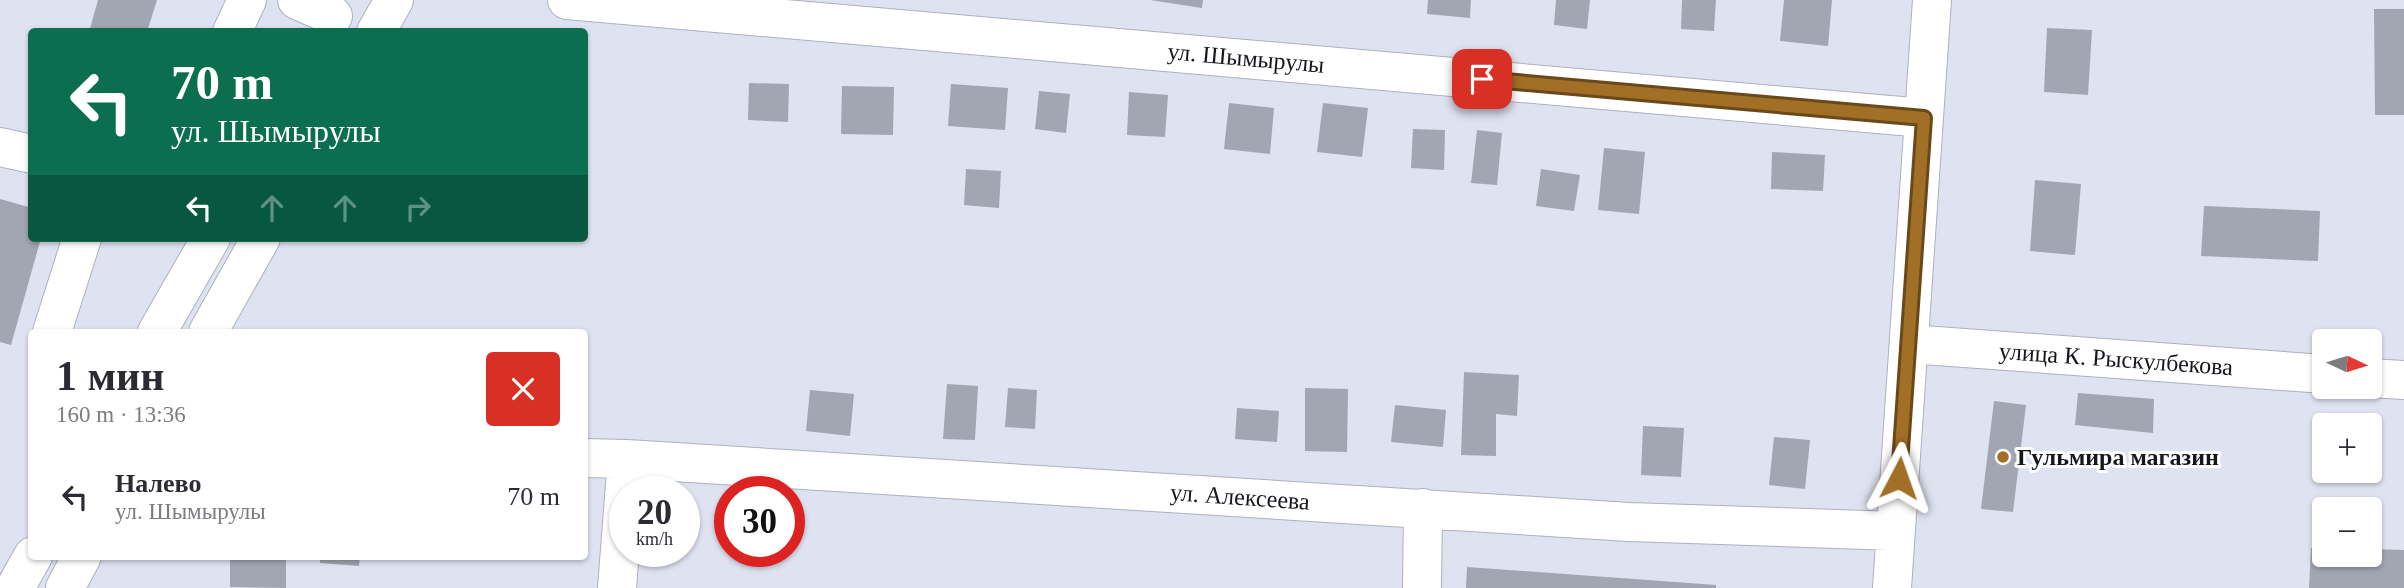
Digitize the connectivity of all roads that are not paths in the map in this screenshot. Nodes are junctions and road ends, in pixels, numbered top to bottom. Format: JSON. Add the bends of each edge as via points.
{"nodes":[{"id":1,"x":247,"y":0,"type":"edge"},
{"id":2,"x":297,"y":0,"type":"edge"},
{"id":3,"x":394,"y":0,"type":"edge"},
{"id":4,"x":567,"y":0,"type":"edge"},
{"id":5,"x":1932,"y":0,"type":"edge"},
{"id":6,"x":333,"y":16,"type":"edge"},
{"id":7,"x":234,"y":28,"type":"edge"},
{"id":8,"x":378,"y":28,"type":"edge"},
{"id":9,"x":1924,"y":118,"type":"junction"},
{"id":10,"x":0,"y":147,"type":"edge"},
{"id":11,"x":28,"y":153,"type":"edge"},
{"id":12,"x":81,"y":242,"type":"edge"},
{"id":13,"x":209,"y":242,"type":"edge"},
{"id":14,"x":259,"y":242,"type":"edge"},
{"id":15,"x":53,"y":329,"type":"edge"},
{"id":16,"x":159,"y":329,"type":"edge"},
{"id":17,"x":210,"y":329,"type":"edge"},
{"id":18,"x":1909,"y":344,"type":"junction"},
{"id":19,"x":2312,"y":373,"type":"edge"},
{"id":20,"x":2382,"y":379,"type":"edge"},
{"id":21,"x":2404,"y":380,"type":"edge"},
{"id":22,"x":588,"y":458,"type":"edge"},
{"id":23,"x":627,"y":459,"type":"junction"},
{"id":24,"x":1423,"y":508,"type":"junction"},
{"id":25,"x":1896,"y":531,"type":"junction"},
{"id":26,"x":31,"y":560,"type":"edge"},
{"id":27,"x":80,"y":560,"type":"edge"},
{"id":28,"x":15,"y":588,"type":"edge"},
{"id":29,"x":65,"y":588,"type":"edge"},
{"id":30,"x":617,"y":588,"type":"edge"},
{"id":31,"x":1422,"y":588,"type":"edge"},
{"id":32,"x":1892,"y":588,"type":"edge"}],
"edges":[{"from":1,"to":7,"type":"street"},
{"from":2,"to":6,"type":"street"},
{"from":3,"to":8,"type":"street"},
{"from":4,"to":9,"type":"street","name":"ул. Шымырулы"},
{"from":5,"to":9,"type":"street"},
{"from":9,"to":18,"type":"street"},
{"from":10,"to":11,"type":"street"},
{"from":12,"to":15,"type":"street"},
{"from":13,"to":16,"type":"street"},
{"from":14,"to":17,"type":"street"},
{"from":18,"to":19,"type":"street","name":"улица К. Рыскулбекова"},
{"from":18,"to":25,"type":"street"},
{"from":20,"to":21,"type":"street"},
{"from":22,"to":23,"type":"street","name":"ул. Алексеева"},
{"from":23,"to":24,"type":"street","name":"ул. Алексеева"},
{"from":23,"to":30,"type":"street"},
{"from":24,"to":25,"type":"street","name":"ул. Алексеева","via":[[1629,522]]},
{"from":24,"to":31,"type":"street"},
{"from":25,"to":32,"type":"street"},
{"from":26,"to":28,"type":"street"},
{"from":27,"to":29,"type":"street"}]}
